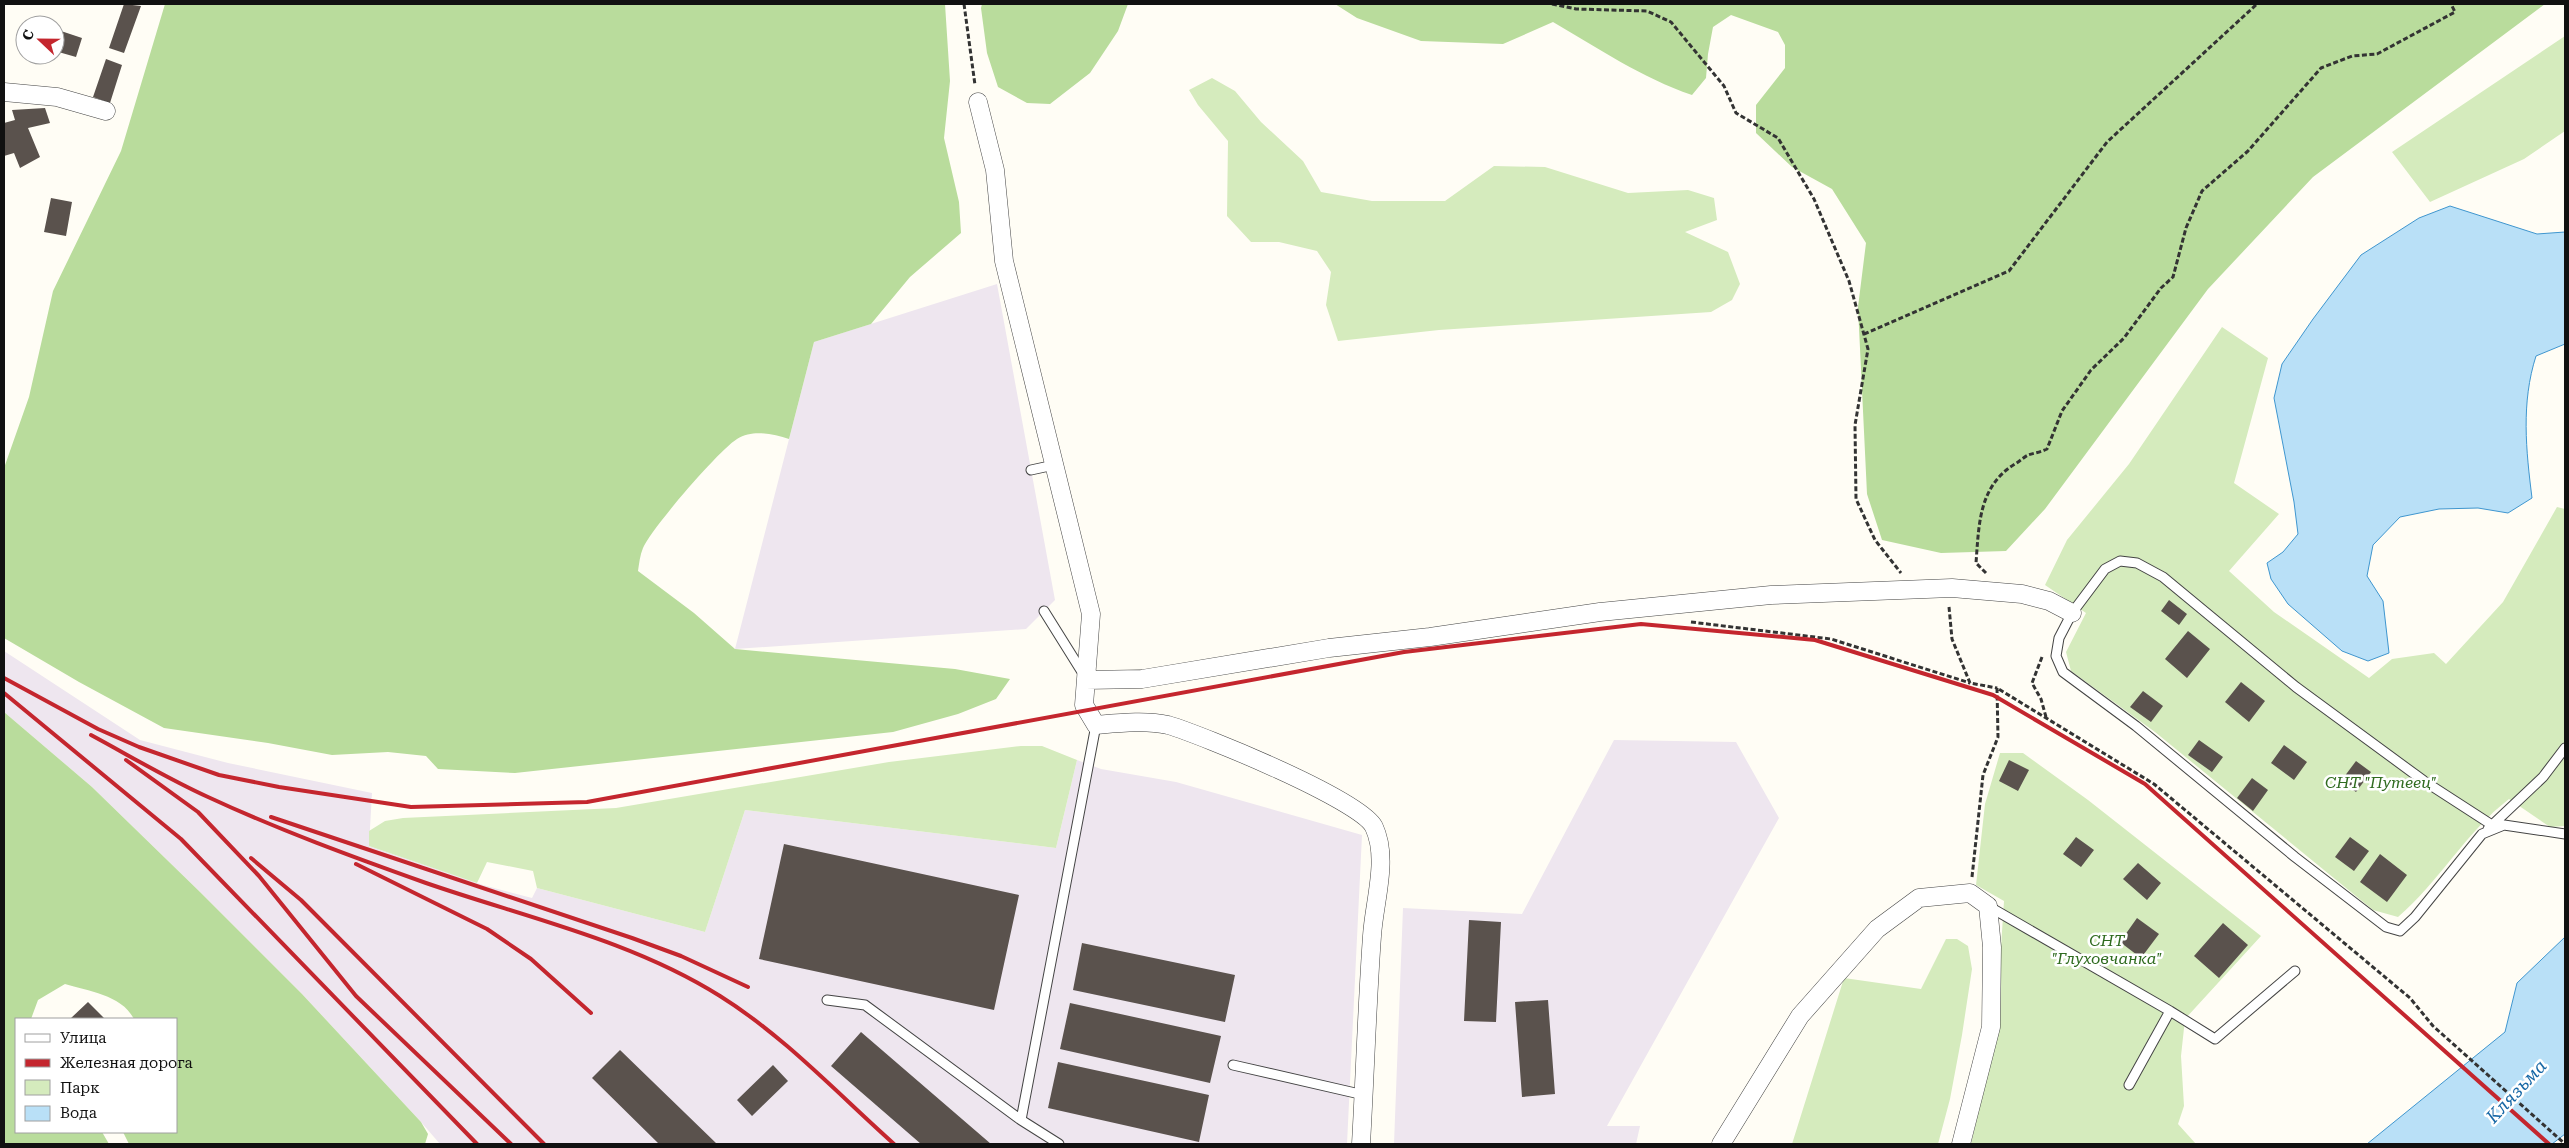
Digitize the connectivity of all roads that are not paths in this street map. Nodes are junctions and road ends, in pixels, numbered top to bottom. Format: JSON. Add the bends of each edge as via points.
{"nodes":[{"id":1,"x":4,"y":92,"type":"edge"},
{"id":2,"x":978,"y":102,"type":"road end"},
{"id":3,"x":106,"y":111,"type":"dead end"},
{"id":4,"x":1054,"y":465,"type":"junction"},
{"id":5,"x":1031,"y":470,"type":"dead end"},
{"id":6,"x":1044,"y":612,"type":"dead end"},
{"id":7,"x":2072,"y":613,"type":"junction"},
{"id":8,"x":1086,"y":680,"type":"junction"},
{"id":9,"x":1096,"y":725,"type":"junction"},
{"id":10,"x":2565,"y":748,"type":"edge"},
{"id":11,"x":2492,"y":825,"type":"junction"},
{"id":12,"x":2482,"y":834,"type":"junction"},
{"id":13,"x":2565,"y":834,"type":"edge"},
{"id":14,"x":1988,"y":906,"type":"junction"},
{"id":15,"x":2295,"y":971,"type":"dead end"},
{"id":16,"x":828,"y":1000,"type":"dead end"},
{"id":17,"x":2170,"y":1011,"type":"junction"},
{"id":18,"x":1234,"y":1065,"type":"dead end"},
{"id":19,"x":2129,"y":1085,"type":"dead end"},
{"id":20,"x":1364,"y":1095,"type":"junction"},
{"id":21,"x":1021,"y":1120,"type":"junction"},
{"id":22,"x":1060,"y":1144,"type":"edge"},
{"id":23,"x":1361,"y":1144,"type":"edge"},
{"id":24,"x":1721,"y":1144,"type":"edge"},
{"id":25,"x":1961,"y":1144,"type":"edge"}],
"edges":[{"from":1,"to":3,"type":"street","via":[[57,97]]},
{"from":2,"to":4,"type":"street","via":[[996,170],[1004,261]]},
{"from":4,"to":5,"type":"lane"},
{"from":4,"to":8,"type":"street","via":[[1092,614]]},
{"from":6,"to":8,"type":"lane"},
{"from":7,"to":8,"type":"street","via":[[2049,601],[2008,592],[1952,588],[1771,595],[1600,612],[1329,648],[1142,679]]},
{"from":7,"to":11,"type":"lane","via":[[2104,569],[2120,561],[2137,563],[2163,577],[2320,704],[2424,781]]},
{"from":7,"to":12,"type":"lane","via":[[2059,638],[2056,656],[2063,672],[2136,726],[2386,927],[2400,931]]},
{"from":8,"to":9,"type":"street","via":[[1084,705]]},
{"from":9,"to":20,"type":"street","via":[[1121,722],[1167,725],[1262,760],[1349,806],[1374,826],[1382,862],[1372,934]]},
{"from":9,"to":21,"type":"lane"},
{"from":10,"to":11,"type":"lane","via":[[2543,777]]},
{"from":11,"to":12,"type":"lane"},
{"from":12,"to":13,"type":"lane","via":[[2504,825]]},
{"from":14,"to":17,"type":"lane"},
{"from":14,"to":24,"type":"street","via":[[1970,893],[1919,898],[1877,929],[1800,1016]]},
{"from":14,"to":25,"type":"street","via":[[1992,947],[1991,1027]]},
{"from":15,"to":17,"type":"lane","via":[[2215,1039]]},
{"from":16,"to":21,"type":"lane","via":[[865,1005]]},
{"from":17,"to":19,"type":"lane"},
{"from":18,"to":20,"type":"lane"},
{"from":20,"to":23,"type":"street"},
{"from":21,"to":22,"type":"lane"}]}
